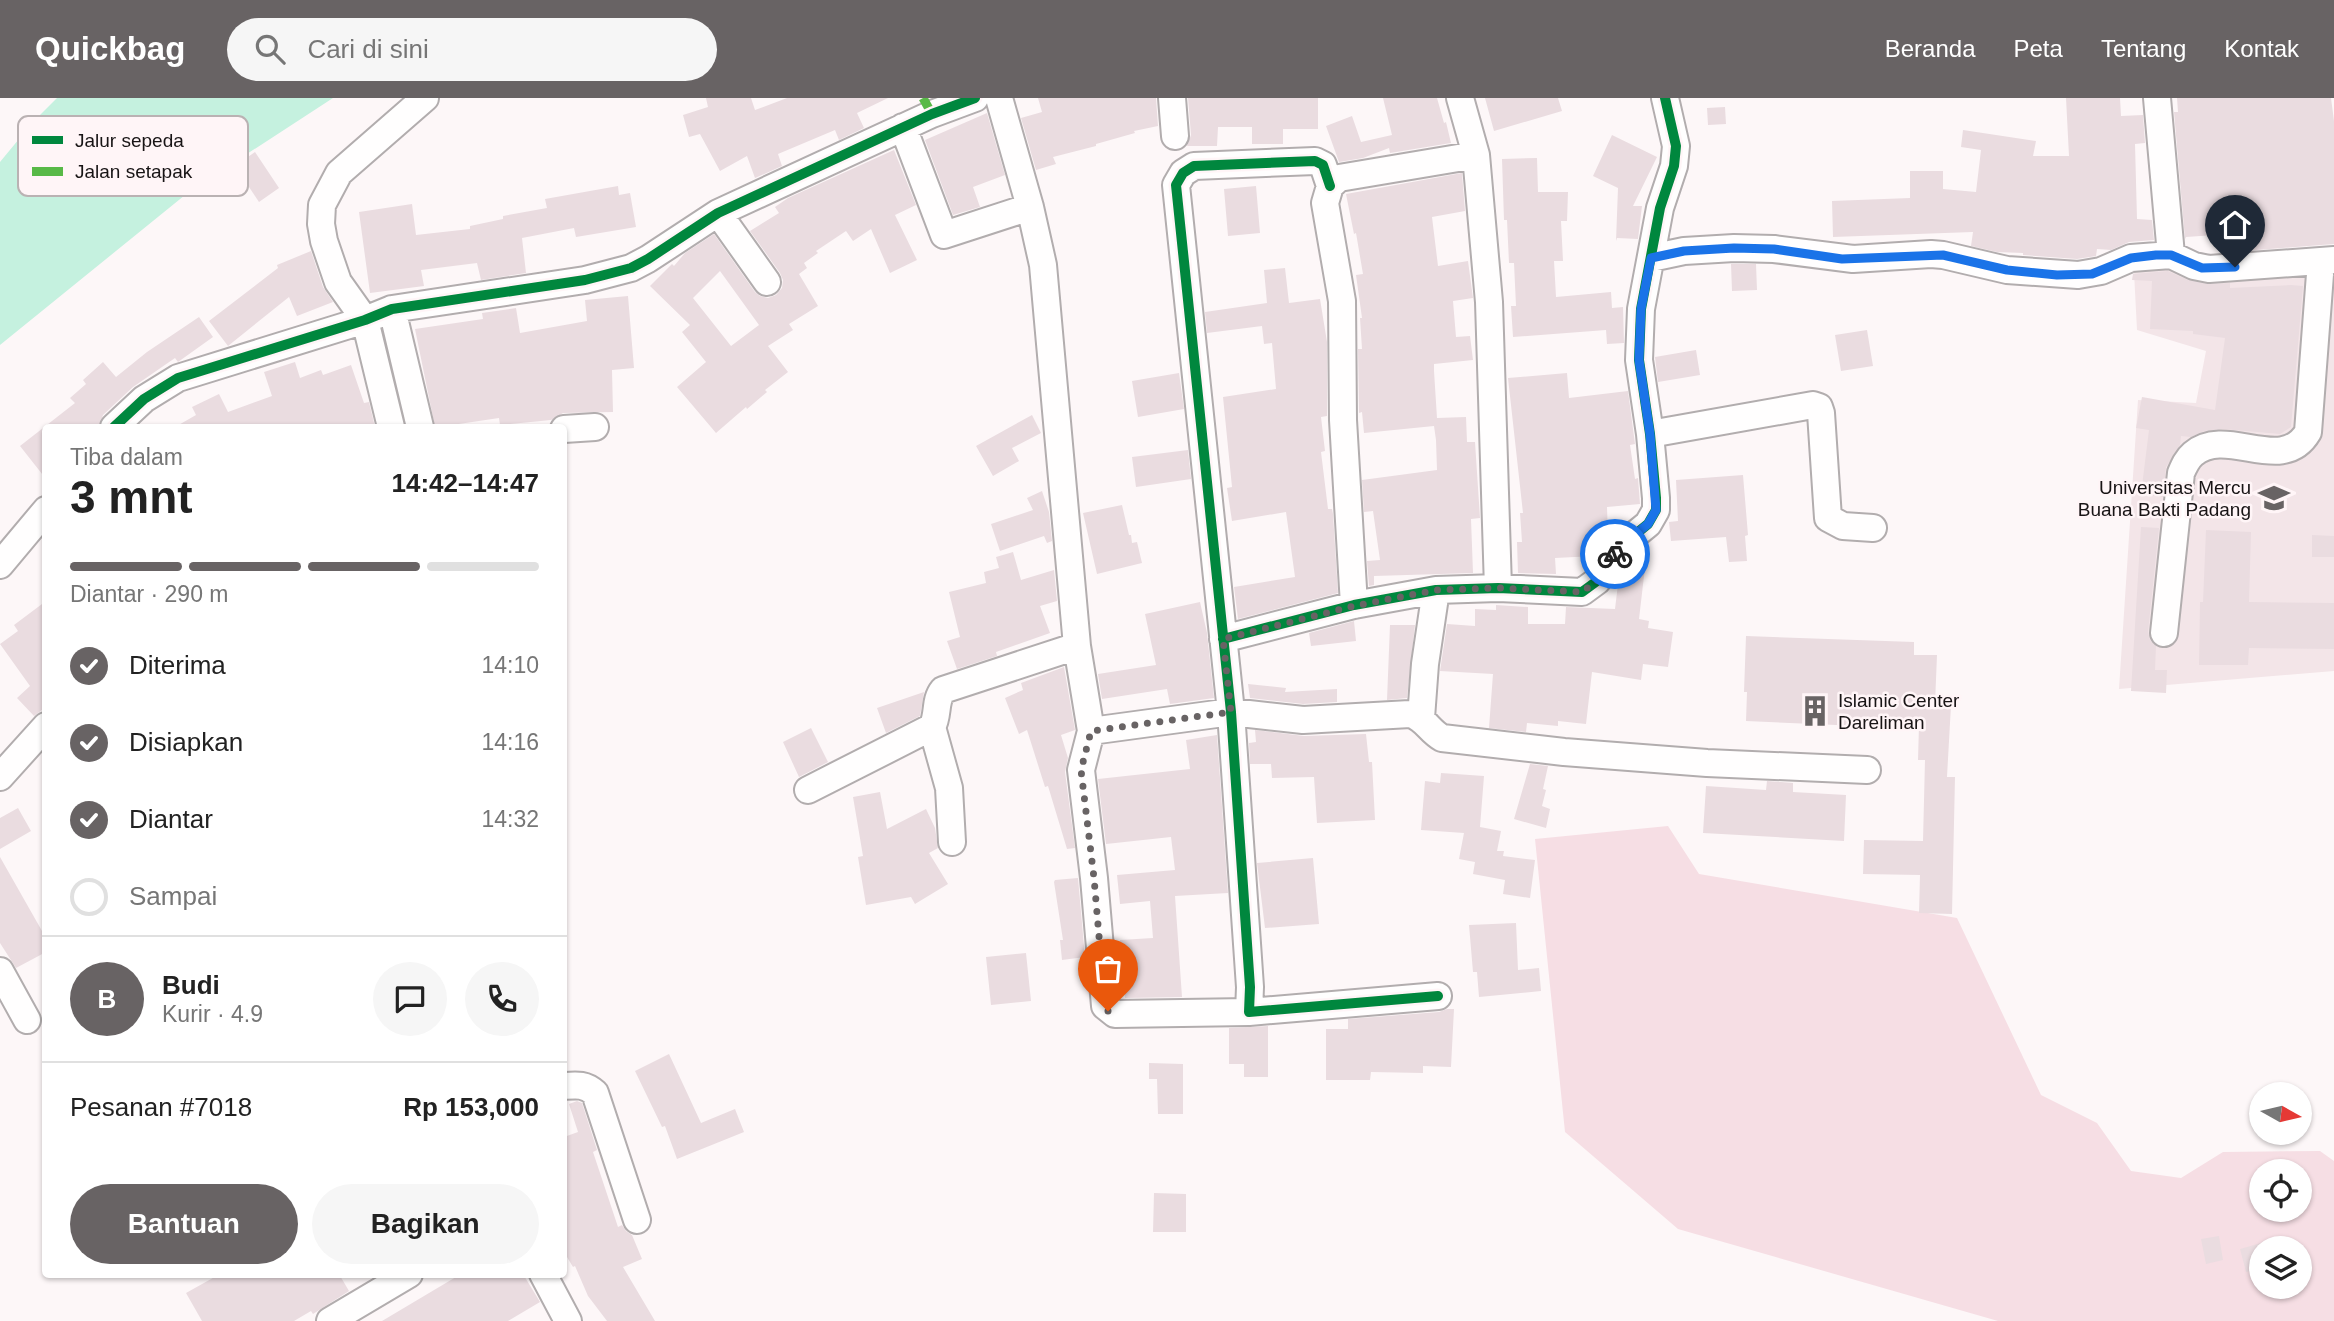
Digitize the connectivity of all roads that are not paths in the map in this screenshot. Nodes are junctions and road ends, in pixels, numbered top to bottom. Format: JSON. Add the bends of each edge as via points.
{"nodes":[{"id":1,"x":425,"y":98,"type":"edge"},
{"id":2,"x":975,"y":98,"type":"edge"},
{"id":3,"x":999,"y":98,"type":"edge"},
{"id":4,"x":1172,"y":98,"type":"edge"},
{"id":5,"x":1460,"y":98,"type":"edge"},
{"id":6,"x":1665,"y":98,"type":"edge"},
{"id":7,"x":2157,"y":98,"type":"edge"},
{"id":8,"x":928,"y":106,"type":"edge"},
{"id":9,"x":903,"y":127,"type":"junction"},
{"id":10,"x":1175,"y":136,"type":"dead end"},
{"id":11,"x":1476,"y":155,"type":"junction"},
{"id":12,"x":1330,"y":186,"type":"junction"},
{"id":13,"x":1030,"y":207,"type":"junction"},
{"id":14,"x":718,"y":213,"type":"junction"},
{"id":15,"x":2171,"y":255,"type":"junction"},
{"id":16,"x":1651,"y":258,"type":"junction"},
{"id":17,"x":2327,"y":261,"type":"edge"},
{"id":18,"x":767,"y":282,"type":"dead end"},
{"id":19,"x":392,"y":309,"type":"junction"},
{"id":20,"x":365,"y":320,"type":"junction"},
{"id":21,"x":117,"y":424,"type":"edge"},
{"id":22,"x":390,"y":424,"type":"edge"},
{"id":23,"x":419,"y":424,"type":"edge"},
{"id":24,"x":595,"y":427,"type":"dead end"},
{"id":25,"x":567,"y":429,"type":"edge"},
{"id":26,"x":1650,"y":434,"type":"junction"},
{"id":27,"x":42,"y":515,"type":"edge"},
{"id":28,"x":1873,"y":528,"type":"dead end"},
{"id":29,"x":0,"y":565,"type":"edge"},
{"id":30,"x":1498,"y":588,"type":"junction"},
{"id":31,"x":1436,"y":590,"type":"junction"},
{"id":32,"x":1354,"y":606,"type":"junction"},
{"id":33,"x":2164,"y":633,"type":"dead end"},
{"id":34,"x":1223,"y":639,"type":"junction"},
{"id":35,"x":1077,"y":646,"type":"junction"},
{"id":36,"x":1231,"y":712,"type":"junction"},
{"id":37,"x":1421,"y":718,"type":"junction"},
{"id":38,"x":932,"y":727,"type":"junction"},
{"id":39,"x":42,"y":730,"type":"edge"},
{"id":40,"x":1091,"y":731,"type":"junction"},
{"id":41,"x":1867,"y":770,"type":"dead end"},
{"id":42,"x":0,"y":777,"type":"edge"},
{"id":43,"x":808,"y":790,"type":"dead end"},
{"id":44,"x":952,"y":842,"type":"dead end"},
{"id":45,"x":0,"y":971,"type":"edge"},
{"id":46,"x":1438,"y":996,"type":"dead end"},
{"id":47,"x":1249,"y":1012,"type":"junction"},
{"id":48,"x":27,"y":1020,"type":"dead end"},
{"id":49,"x":567,"y":1086,"type":"edge"},
{"id":50,"x":637,"y":1220,"type":"dead end"},
{"id":51,"x":402,"y":1278,"type":"edge"},
{"id":52,"x":545,"y":1278,"type":"edge"},
{"id":53,"x":560,"y":1318,"type":"edge"},
{"id":54,"x":330,"y":1321,"type":"edge"}],
"edges":[{"from":1,"to":20,"type":"street","via":[[340,173],[322,205],[324,242],[338,282]]},
{"from":2,"to":8,"type":"street"},
{"from":3,"to":13,"type":"street"},
{"from":4,"to":10,"type":"street"},
{"from":5,"to":11,"type":"street"},
{"from":6,"to":16,"type":"street","via":[[1676,146]]},
{"from":7,"to":15,"type":"street"},
{"from":8,"to":9,"type":"street"},
{"from":9,"to":13,"type":"street","via":[[944,235]]},
{"from":9,"to":14,"type":"street"},
{"from":11,"to":12,"type":"street","via":[[1339,177]]},
{"from":11,"to":30,"type":"street","via":[[1489,302]]},
{"from":12,"to":32,"type":"street","via":[[1325,203],[1342,301],[1343,420]]},
{"from":12,"to":34,"type":"street","via":[[1323,165],[1315,161],[1194,166],[1176,185]]},
{"from":13,"to":35,"type":"street","via":[[1043,265]]},
{"from":14,"to":18,"type":"street"},
{"from":14,"to":19,"type":"street","via":[[648,259],[610,275]]},
{"from":15,"to":16,"type":"street","via":[[2131,258],[2078,275],[2007,270],[1931,254],[1853,259],[1734,248]]},
{"from":15,"to":17,"type":"street","via":[[2209,269]]},
{"from":16,"to":26,"type":"street","via":[[1641,309],[1639,360]]},
{"from":17,"to":33,"type":"street","via":[[2308,432],[2291,449],[2270,451],[2219,443],[2190,456],[2181,472]]},
{"from":19,"to":20,"type":"street"},
{"from":19,"to":23,"type":"street"},
{"from":20,"to":21,"type":"street","via":[[178,378],[144,399]]},
{"from":20,"to":22,"type":"street"},
{"from":24,"to":25,"type":"street"},
{"from":26,"to":28,"type":"street","via":[[1819,407],[1828,518],[1843,526]]},
{"from":26,"to":30,"type":"street","via":[[1656,510],[1648,524],[1621,546],[1597,581],[1582,592]]},
{"from":27,"to":29,"type":"street"},
{"from":30,"to":31,"type":"street"},
{"from":31,"to":32,"type":"street"},
{"from":31,"to":37,"type":"street"},
{"from":32,"to":34,"type":"street"},
{"from":34,"to":36,"type":"street"},
{"from":35,"to":38,"type":"street","via":[[943,690]]},
{"from":35,"to":40,"type":"street"},
{"from":36,"to":37,"type":"street","via":[[1303,720],[1410,714]]},
{"from":36,"to":40,"type":"street"},
{"from":36,"to":47,"type":"street"},
{"from":37,"to":41,"type":"street","via":[[1442,738],[1707,763]]},
{"from":38,"to":43,"type":"street"},
{"from":38,"to":44,"type":"street","via":[[949,788]]},
{"from":39,"to":42,"type":"street"},
{"from":40,"to":47,"type":"street","via":[[1081,770],[1105,1006],[1115,1014]]},
{"from":45,"to":48,"type":"street"},
{"from":46,"to":47,"type":"street"},
{"from":49,"to":50,"type":"street","via":[[588,1086],[595,1093]]},
{"from":51,"to":54,"type":"street"},
{"from":52,"to":53,"type":"street"}]}
